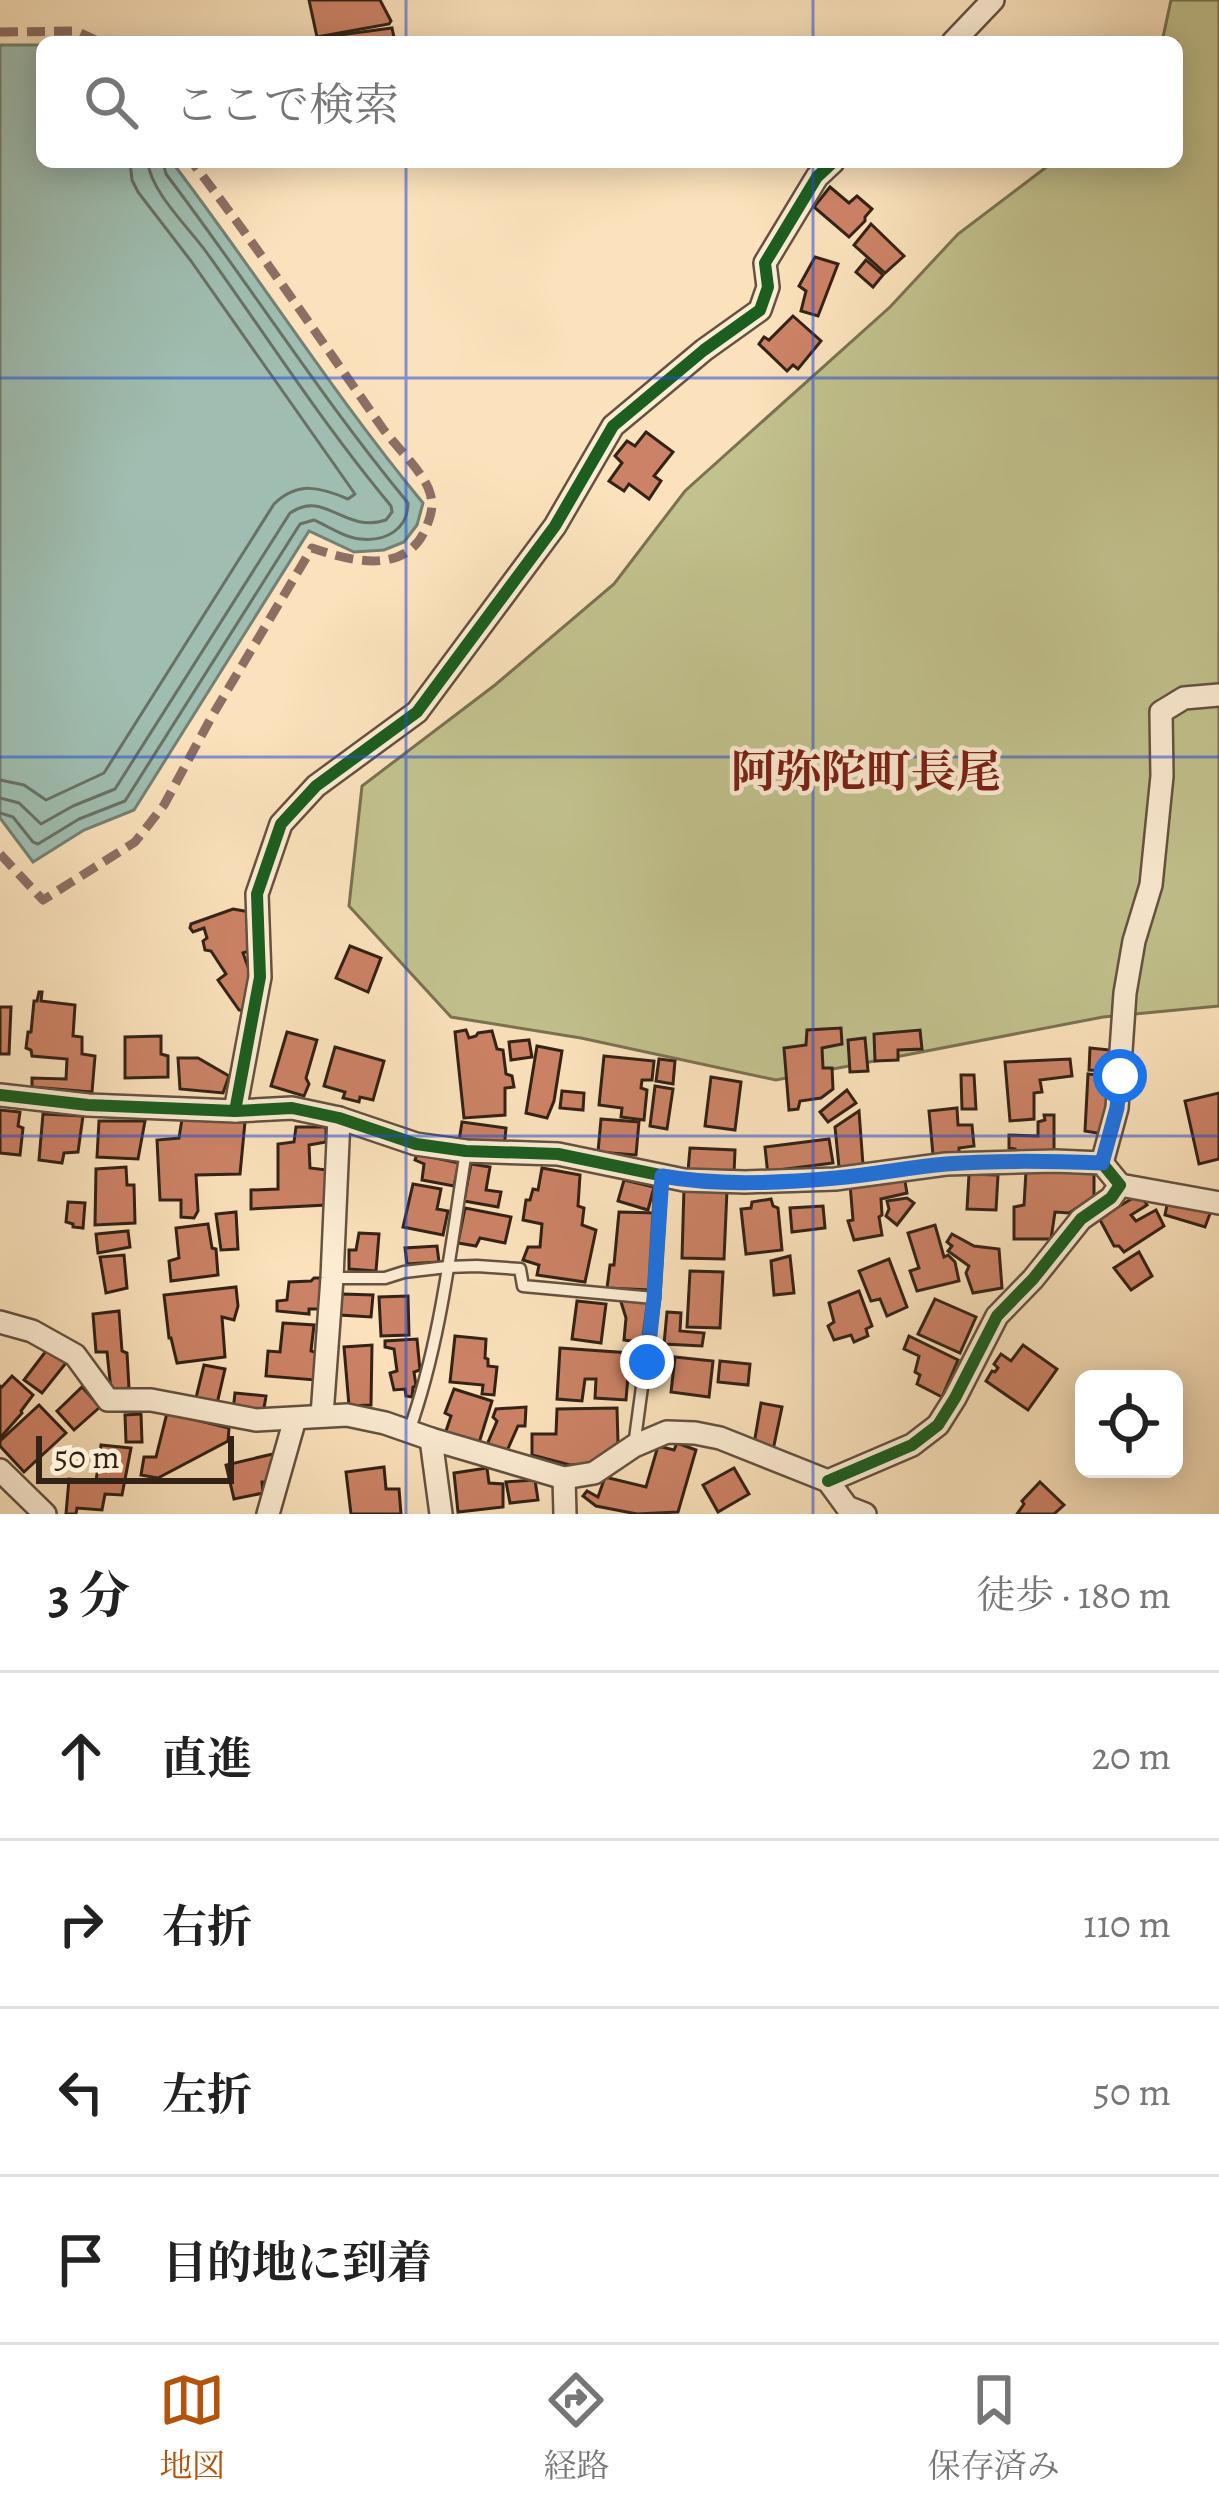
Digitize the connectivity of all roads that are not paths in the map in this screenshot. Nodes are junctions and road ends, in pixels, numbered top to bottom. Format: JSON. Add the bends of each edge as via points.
{"nodes":[{"id":1,"x":993,"y":0,"type":"edge"},
{"id":2,"x":959,"y":36,"type":"edge"},
{"id":3,"x":827,"y":168,"type":"edge"},
{"id":4,"x":1219,"y":695,"type":"edge"},
{"id":5,"x":0,"y":1095,"type":"edge"},
{"id":6,"x":235,"y":1111,"type":"junction"},
{"id":7,"x":339,"y":1118,"type":"junction"},
{"id":8,"x":466,"y":1150,"type":"junction"},
{"id":9,"x":1102,"y":1163,"type":"junction"},
{"id":10,"x":662,"y":1176,"type":"junction"},
{"id":11,"x":1120,"y":1185,"type":"junction"},
{"id":12,"x":1219,"y":1203,"type":"edge"},
{"id":13,"x":447,"y":1267,"type":"junction"},
{"id":14,"x":332,"y":1279,"type":"junction"},
{"id":15,"x":654,"y":1298,"type":"junction"},
{"id":16,"x":0,"y":1322,"type":"edge"},
{"id":17,"x":322,"y":1415,"type":"junction"},
{"id":18,"x":295,"y":1419,"type":"junction"},
{"id":19,"x":409,"y":1431,"type":"junction"},
{"id":20,"x":431,"y":1439,"type":"junction"},
{"id":21,"x":634,"y":1446,"type":"junction"},
{"id":22,"x":0,"y":1470,"type":"edge"},
{"id":23,"x":564,"y":1478,"type":"junction"},
{"id":24,"x":828,"y":1481,"type":"junction"},
{"id":25,"x":852,"y":1512,"type":"edge"},
{"id":26,"x":45,"y":1514,"type":"edge"},
{"id":27,"x":268,"y":1514,"type":"edge"},
{"id":28,"x":440,"y":1514,"type":"edge"},
{"id":29,"x":565,"y":1514,"type":"edge"}],
"edges":[{"from":1,"to":2,"type":"street"},
{"from":3,"to":6,"type":"street","via":[[765,262],[760,310],[613,426],[554,526],[417,712],[316,786],[280,824],[256,894],[260,976]]},
{"from":4,"to":9,"type":"street","via":[[1184,698],[1161,712],[1151,886],[1134,940],[1117,1108]]},
{"from":5,"to":6,"type":"street"},
{"from":6,"to":7,"type":"street","via":[[292,1108]]},
{"from":7,"to":8,"type":"street","via":[[416,1144]]},
{"from":7,"to":14,"type":"street"},
{"from":8,"to":10,"type":"street","via":[[558,1154]]},
{"from":8,"to":13,"type":"lane"},
{"from":9,"to":10,"type":"street","via":[[946,1164],[745,1182]]},
{"from":9,"to":11,"type":"street"},
{"from":10,"to":15,"type":"lane"},
{"from":11,"to":12,"type":"street"},
{"from":11,"to":24,"type":"street","via":[[997,1316],[938,1425],[912,1445]]},
{"from":13,"to":14,"type":"lane"},
{"from":13,"to":15,"type":"lane","via":[[520,1269],[524,1286]]},
{"from":13,"to":19,"type":"lane"},
{"from":14,"to":17,"type":"street"},
{"from":15,"to":21,"type":"lane"},
{"from":16,"to":18,"type":"street","via":[[75,1355],[108,1400]]},
{"from":17,"to":18,"type":"street"},
{"from":17,"to":19,"type":"street"},
{"from":18,"to":27,"type":"street"},
{"from":19,"to":20,"type":"street"},
{"from":20,"to":23,"type":"street"},
{"from":20,"to":28,"type":"street"},
{"from":21,"to":23,"type":"street","via":[[594,1473]]},
{"from":21,"to":24,"type":"street","via":[[667,1432],[694,1433]]},
{"from":22,"to":26,"type":"street"},
{"from":23,"to":29,"type":"street"},
{"from":24,"to":25,"type":"street"}]}
